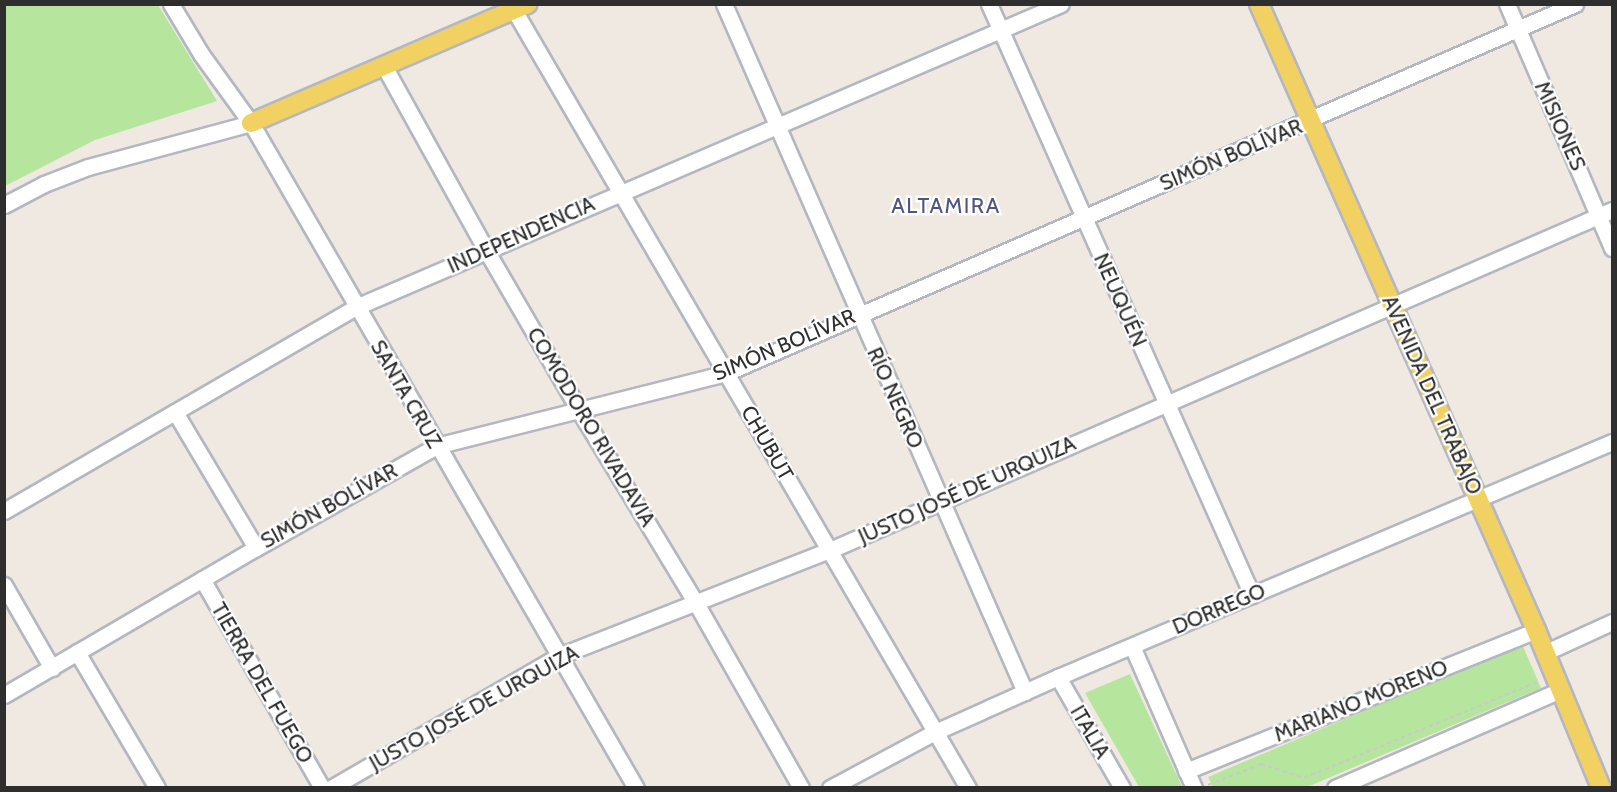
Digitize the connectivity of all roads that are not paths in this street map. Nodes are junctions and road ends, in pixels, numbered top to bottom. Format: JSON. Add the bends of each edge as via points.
{"nodes":[{"id":1,"x":171,"y":4,"type":"edge"},
{"id":2,"x":724,"y":4,"type":"edge"},
{"id":3,"x":989,"y":4,"type":"edge"},
{"id":4,"x":1061,"y":4,"type":"edge"},
{"id":5,"x":1259,"y":4,"type":"edge"},
{"id":6,"x":1507,"y":4,"type":"edge"},
{"id":7,"x":1575,"y":4,"type":"edge"},
{"id":8,"x":518,"y":6,"type":"edge"},
{"id":9,"x":1517,"y":29,"type":"junction"},
{"id":10,"x":1000,"y":30,"type":"junction"},
{"id":11,"x":384,"y":66,"type":"junction"},
{"id":12,"x":1312,"y":121,"type":"junction"},
{"id":13,"x":251,"y":123,"type":"junction"},
{"id":14,"x":778,"y":128,"type":"junction"},
{"id":15,"x":620,"y":192,"type":"junction"},
{"id":16,"x":4,"y":204,"type":"edge"},
{"id":17,"x":1605,"y":213,"type":"edge"},
{"id":18,"x":1083,"y":217,"type":"junction"},
{"id":19,"x":1612,"y":248,"type":"edge"},
{"id":20,"x":486,"y":250,"type":"junction"},
{"id":21,"x":1393,"y":306,"type":"junction"},
{"id":22,"x":356,"y":307,"type":"junction"},
{"id":23,"x":858,"y":314,"type":"junction"},
{"id":24,"x":726,"y":373,"type":"junction"},
{"id":25,"x":1166,"y":403,"type":"junction"},
{"id":26,"x":579,"y":410,"type":"junction"},
{"id":27,"x":175,"y":412,"type":"junction"},
{"id":28,"x":1612,"y":442,"type":"edge"},
{"id":29,"x":436,"y":446,"type":"junction"},
{"id":30,"x":1478,"y":501,"type":"junction"},
{"id":31,"x":941,"y":502,"type":"junction"},
{"id":32,"x":4,"y":511,"type":"edge"},
{"id":33,"x":256,"y":548,"type":"junction"},
{"id":34,"x":830,"y":550,"type":"junction"},
{"id":35,"x":202,"y":579,"type":"junction"},
{"id":36,"x":4,"y":585,"type":"edge"},
{"id":37,"x":1252,"y":595,"type":"junction"},
{"id":38,"x":696,"y":603,"type":"junction"},
{"id":39,"x":1612,"y":622,"type":"edge"},
{"id":40,"x":1536,"y":630,"type":"junction"},
{"id":41,"x":1132,"y":646,"type":"junction"},
{"id":42,"x":77,"y":652,"type":"junction"},
{"id":43,"x":1544,"y":653,"type":"junction"},
{"id":44,"x":560,"y":656,"type":"junction"},
{"id":45,"x":52,"y":668,"type":"junction"},
{"id":46,"x":1058,"y":677,"type":"junction"},
{"id":47,"x":1557,"y":683,"type":"junction"},
{"id":48,"x":1024,"y":692,"type":"junction"},
{"id":49,"x":4,"y":695,"type":"edge"},
{"id":50,"x":936,"y":732,"type":"junction"},
{"id":51,"x":1186,"y":771,"type":"junction"},
{"id":52,"x":157,"y":788,"type":"edge"},
{"id":53,"x":322,"y":788,"type":"edge"},
{"id":54,"x":332,"y":788,"type":"edge"},
{"id":55,"x":636,"y":788,"type":"edge"},
{"id":56,"x":801,"y":788,"type":"edge"},
{"id":57,"x":831,"y":788,"type":"edge"},
{"id":58,"x":968,"y":788,"type":"edge"},
{"id":59,"x":1122,"y":788,"type":"edge"},
{"id":60,"x":1194,"y":788,"type":"edge"},
{"id":61,"x":1335,"y":788,"type":"edge"},
{"id":62,"x":1601,"y":788,"type":"edge"}],
"edges":[{"from":1,"to":13,"type":"street","name":"SANTA CRUZ"},
{"from":2,"to":14,"type":"street","name":"RÍO NEGRO"},
{"from":3,"to":10,"type":"street","name":"NEUQUÉN"},
{"from":4,"to":10,"type":"street","name":"INDEPENDENCIA"},
{"from":5,"to":12,"type":"main road","name":"AVENIDA DEL TRABAJO"},
{"from":6,"to":9,"type":"street","name":"MISIONES"},
{"from":7,"to":9,"type":"street","name":"SIMÓN BOLÍVAR"},
{"from":8,"to":11,"type":"main road"},
{"from":8,"to":15,"type":"street","name":"CHUBUT"},
{"from":9,"to":12,"type":"street","name":"SIMÓN BOLÍVAR"},
{"from":9,"to":17,"type":"street","name":"MISIONES"},
{"from":10,"to":14,"type":"street","name":"INDEPENDENCIA"},
{"from":10,"to":18,"type":"street","name":"NEUQUÉN"},
{"from":11,"to":13,"type":"main road"},
{"from":11,"to":20,"type":"street","name":"COMODORO RIVADAVIA"},
{"from":12,"to":18,"type":"street","name":"SIMÓN BOLÍVAR"},
{"from":12,"to":21,"type":"main road","name":"AVENIDA DEL TRABAJO"},
{"from":13,"to":16,"type":"street","via":[[88,167]]},
{"from":13,"to":22,"type":"street","name":"SANTA CRUZ"},
{"from":14,"to":15,"type":"street","name":"INDEPENDENCIA"},
{"from":14,"to":23,"type":"street","name":"RÍO NEGRO"},
{"from":15,"to":20,"type":"street","name":"INDEPENDENCIA"},
{"from":15,"to":24,"type":"street","name":"CHUBUT"},
{"from":17,"to":19,"type":"street","name":"MISIONES"},
{"from":17,"to":21,"type":"street","name":"JUSTO JOSÉ DE URQUIZA"},
{"from":18,"to":23,"type":"street","name":"SIMÓN BOLÍVAR"},
{"from":18,"to":25,"type":"street","name":"NEUQUÉN"},
{"from":20,"to":22,"type":"street","name":"INDEPENDENCIA"},
{"from":20,"to":26,"type":"street","name":"COMODORO RIVADAVIA"},
{"from":21,"to":25,"type":"street","name":"JUSTO JOSÉ DE URQUIZA"},
{"from":21,"to":30,"type":"main road","name":"AVENIDA DEL TRABAJO"},
{"from":22,"to":27,"type":"street","name":"INDEPENDENCIA"},
{"from":22,"to":29,"type":"street","name":"SANTA CRUZ"},
{"from":23,"to":24,"type":"street","name":"SIMÓN BOLÍVAR"},
{"from":23,"to":31,"type":"street","name":"RÍO NEGRO"},
{"from":24,"to":26,"type":"street","name":"SIMÓN BOLÍVAR"},
{"from":24,"to":34,"type":"street","name":"CHUBUT"},
{"from":25,"to":31,"type":"street","name":"JUSTO JOSÉ DE URQUIZA"},
{"from":25,"to":37,"type":"street","name":"NEUQUÉN"},
{"from":26,"to":29,"type":"street","name":"SIMÓN BOLÍVAR"},
{"from":26,"to":38,"type":"street","name":"COMODORO RIVADAVIA"},
{"from":27,"to":32,"type":"street","name":"INDEPENDENCIA"},
{"from":27,"to":33,"type":"street"},
{"from":28,"to":30,"type":"street","name":"DORREGO"},
{"from":29,"to":33,"type":"street","name":"SIMÓN BOLÍVAR"},
{"from":29,"to":44,"type":"street","name":"SANTA CRUZ"},
{"from":30,"to":37,"type":"street","name":"DORREGO"},
{"from":30,"to":40,"type":"main road","name":"AVENIDA DEL TRABAJO"},
{"from":31,"to":34,"type":"street","name":"JUSTO JOSÉ DE URQUIZA"},
{"from":31,"to":48,"type":"street","name":"RÍO NEGRO"},
{"from":33,"to":35,"type":"street","name":"SIMÓN BOLÍVAR"},
{"from":34,"to":38,"type":"street","name":"JUSTO JOSÉ DE URQUIZA"},
{"from":34,"to":50,"type":"street","name":"CHUBUT"},
{"from":35,"to":42,"type":"street","name":"SIMÓN BOLÍVAR"},
{"from":35,"to":53,"type":"street","name":"TIERRA DEL FUEGO"},
{"from":36,"to":45,"type":"street"},
{"from":37,"to":41,"type":"street","name":"DORREGO"},
{"from":38,"to":44,"type":"street","name":"JUSTO JOSÉ DE URQUIZA"},
{"from":38,"to":56,"type":"street","name":"COMODORO RIVADAVIA"},
{"from":39,"to":43,"type":"street"},
{"from":40,"to":43,"type":"main road","name":"AVENIDA DEL TRABAJO"},
{"from":40,"to":51,"type":"street","name":"MARIANO MORENO"},
{"from":41,"to":46,"type":"street","name":"DORREGO"},
{"from":41,"to":51,"type":"street"},
{"from":42,"to":45,"type":"street","name":"SIMÓN BOLÍVAR"},
{"from":42,"to":52,"type":"street"},
{"from":43,"to":47,"type":"main road","name":"AVENIDA DEL TRABAJO"},
{"from":44,"to":54,"type":"street","name":"JUSTO JOSÉ DE URQUIZA"},
{"from":44,"to":55,"type":"street","name":"SANTA CRUZ"},
{"from":45,"to":49,"type":"street","name":"SIMÓN BOLÍVAR"},
{"from":46,"to":48,"type":"street","name":"DORREGO"},
{"from":46,"to":59,"type":"street","name":"ITALIA"},
{"from":47,"to":61,"type":"street"},
{"from":47,"to":62,"type":"main road","name":"AVENIDA DEL TRABAJO"},
{"from":48,"to":50,"type":"street","name":"DORREGO"},
{"from":50,"to":57,"type":"street","name":"DORREGO"},
{"from":50,"to":58,"type":"street","name":"CHUBUT"},
{"from":51,"to":60,"type":"street"}]}
